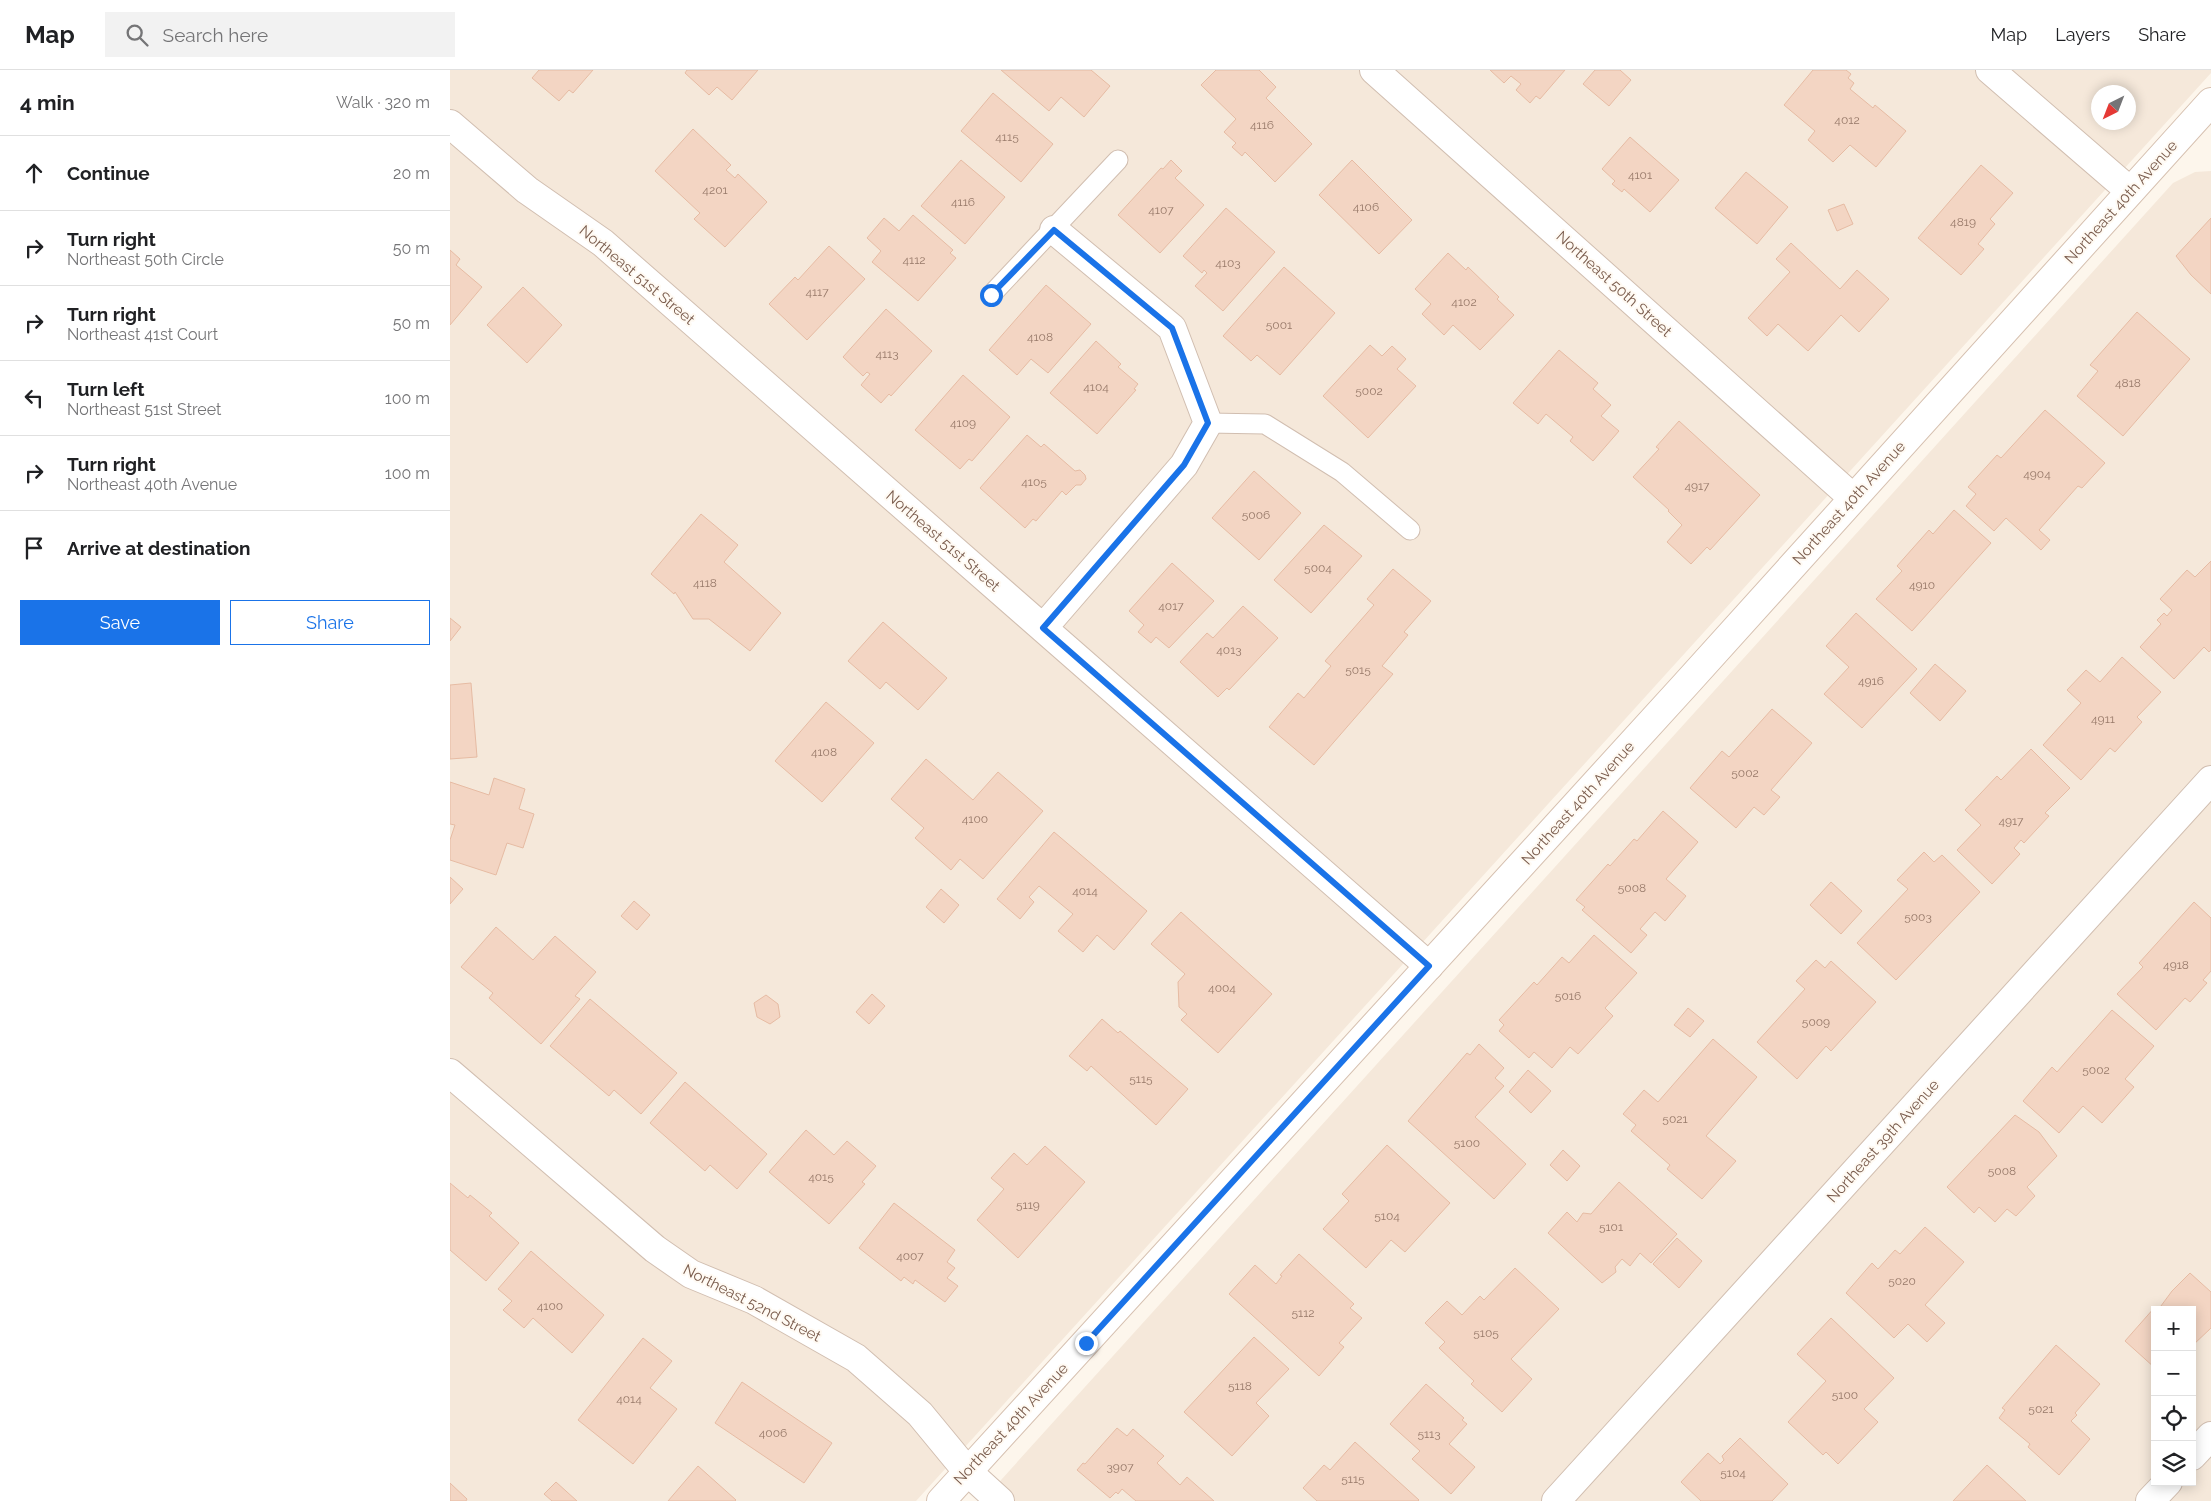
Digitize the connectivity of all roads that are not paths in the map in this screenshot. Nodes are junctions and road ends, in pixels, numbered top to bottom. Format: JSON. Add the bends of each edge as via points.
{"nodes":[{"id":1,"x":1374,"y":70,"type":"edge"},
{"id":2,"x":1990,"y":70,"type":"edge"},
{"id":3,"x":2210,"y":105,"type":"edge"},
{"id":4,"x":450,"y":124,"type":"edge"},
{"id":5,"x":1118,"y":160,"type":"dead end"},
{"id":6,"x":2130,"y":191,"type":"junction"},
{"id":7,"x":1054,"y":230,"type":"junction"},
{"id":8,"x":991,"y":295,"type":"dead end"},
{"id":9,"x":1208,"y":423,"type":"junction"},
{"id":10,"x":1854,"y":498,"type":"junction"},
{"id":11,"x":1410,"y":530,"type":"dead end"},
{"id":12,"x":1043,"y":628,"type":"junction"},
{"id":13,"x":2211,"y":780,"type":"edge"},
{"id":14,"x":1429,"y":966,"type":"junction"},
{"id":15,"x":450,"y":1073,"type":"edge"},
{"id":16,"x":2211,"y":1436,"type":"edge"},
{"id":17,"x":2196,"y":1452,"type":"edge"},
{"id":18,"x":967,"y":1472,"type":"junction"},
{"id":19,"x":2164,"y":1486,"type":"edge"},
{"id":20,"x":941,"y":1501,"type":"edge"},
{"id":21,"x":1000,"y":1501,"type":"edge"},
{"id":22,"x":1556,"y":1501,"type":"edge"},
{"id":23,"x":2150,"y":1501,"type":"edge"}],
"edges":[{"from":1,"to":10,"type":"street","name":"Northeast 50th Street"},
{"from":2,"to":6,"type":"street"},
{"from":3,"to":6,"type":"street","name":"Northeast 40th Avenue"},
{"from":4,"to":12,"type":"street","name":"Northeast 51st Street","via":[[526,190],[603,243]]},
{"from":5,"to":7,"type":"lane"},
{"from":6,"to":10,"type":"street","name":"Northeast 40th Avenue"},
{"from":7,"to":8,"type":"lane"},
{"from":7,"to":9,"type":"street","via":[[1172,328]]},
{"from":9,"to":11,"type":"lane","via":[[1265,424],[1342,472]]},
{"from":9,"to":12,"type":"street","via":[[1184,465]]},
{"from":10,"to":14,"type":"street","name":"Northeast 40th Avenue"},
{"from":12,"to":14,"type":"street","name":"Northeast 51st Street"},
{"from":13,"to":22,"type":"street","name":"Northeast 39th Avenue"},
{"from":14,"to":18,"type":"street","name":"Northeast 40th Avenue"},
{"from":15,"to":18,"type":"street","name":"Northeast 52nd Street","via":[[662,1254],[691,1274],[754,1300],[856,1358],[920,1414]]},
{"from":16,"to":17,"type":"street"},
{"from":18,"to":20,"type":"street","name":"Northeast 40th Avenue"},
{"from":18,"to":21,"type":"street","name":"Northeast 52nd Street"},
{"from":19,"to":23,"type":"street"}]}
